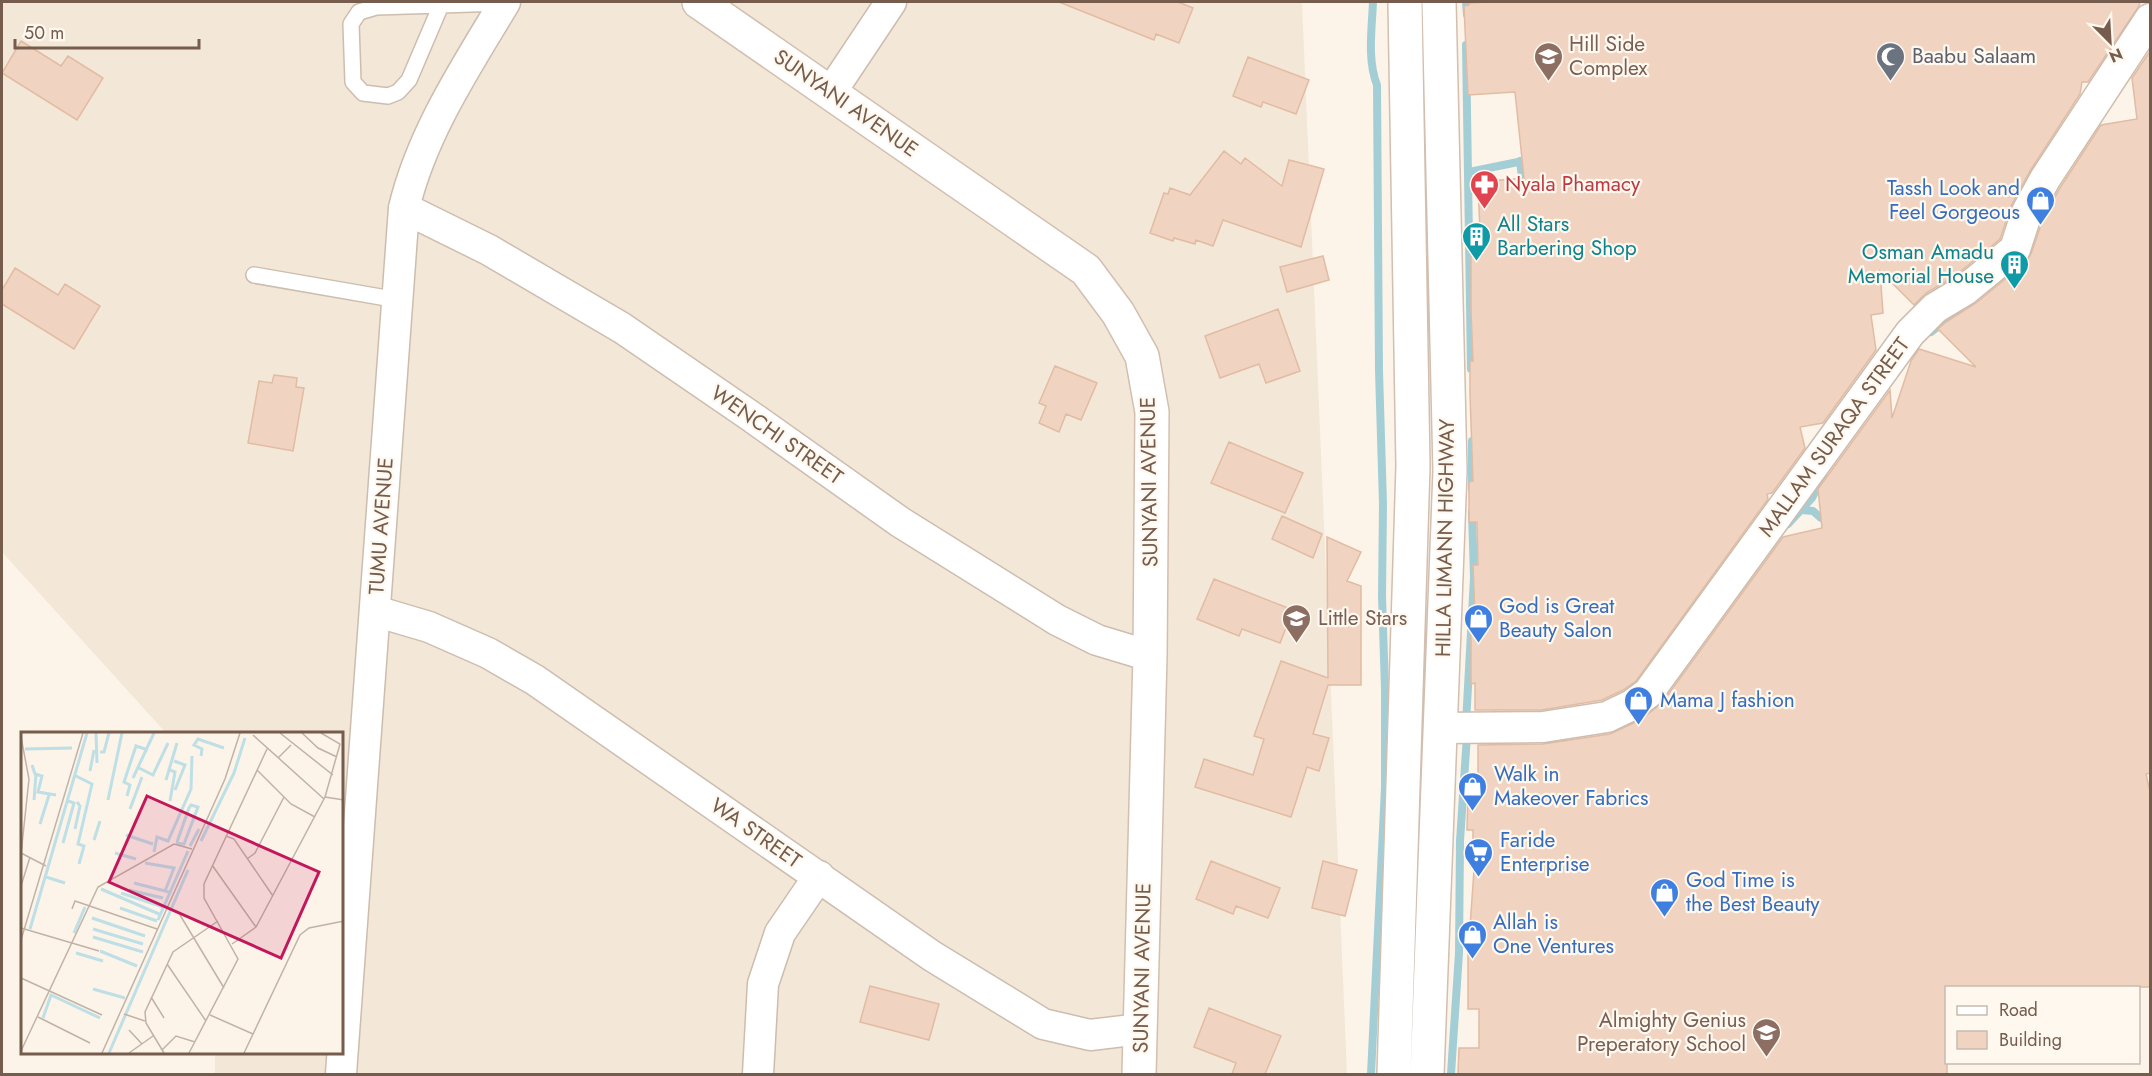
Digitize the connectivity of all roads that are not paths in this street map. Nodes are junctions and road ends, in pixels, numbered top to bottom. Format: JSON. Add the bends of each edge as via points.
{"nodes":[{"id":1,"x":504,"y":2,"type":"edge"},
{"id":2,"x":699,"y":2,"type":"edge"},
{"id":3,"x":891,"y":2,"type":"edge"},
{"id":4,"x":1405,"y":2,"type":"edge"},
{"id":5,"x":1439,"y":2,"type":"edge"},
{"id":6,"x":441,"y":5,"type":"junction"},
{"id":7,"x":2151,"y":20,"type":"edge"},
{"id":8,"x":831,"y":92,"type":"junction"},
{"id":9,"x":404,"y":208,"type":"junction"},
{"id":10,"x":254,"y":275,"type":"dead end"},
{"id":11,"x":398,"y":300,"type":"junction"},
{"id":12,"x":375,"y":611,"type":"junction"},
{"id":13,"x":1150,"y":656,"type":"junction"},
{"id":14,"x":1440,"y":728,"type":"junction"},
{"id":15,"x":819,"y":876,"type":"junction"},
{"id":16,"x":1140,"y":1029,"type":"junction"},
{"id":17,"x":344,"y":1033,"type":"edge"},
{"id":18,"x":342,"y":1055,"type":"edge"},
{"id":19,"x":341,"y":1074,"type":"edge"},
{"id":20,"x":758,"y":1074,"type":"edge"},
{"id":21,"x":1139,"y":1074,"type":"edge"},
{"id":22,"x":1394,"y":1074,"type":"edge"},
{"id":23,"x":1428,"y":1074,"type":"edge"}],
"edges":[{"from":1,"to":6,"type":"lane"},
{"from":1,"to":9,"type":"street","name":"TUMU AVENUE","via":[[429,137]]},
{"from":2,"to":8,"type":"main road","name":"SUNYANI AVENUE"},
{"from":3,"to":8,"type":"street"},
{"from":4,"to":22,"type":"main road","name":"HILLA LIMANN HIGHWAY","via":[[1413,466]]},
{"from":5,"to":14,"type":"main road","name":"HILLA LIMANN HIGHWAY","via":[[1450,471]]},
{"from":6,"to":6,"type":"lane","via":[[359,12],[351,24],[352,82],[363,93],[388,96],[398,92],[409,80]]},
{"from":7,"to":14,"type":"street","name":"MALLAM SURAQA STREET","via":[[2044,179],[2027,212],[2015,249],[1965,290],[1935,308],[1910,333],[1648,693],[1607,717],[1543,727]]},
{"from":8,"to":13,"type":"main road","name":"SUNYANI AVENUE","via":[[1086,270],[1118,313],[1142,356],[1152,412]]},
{"from":9,"to":11,"type":"street","name":"TUMU AVENUE"},
{"from":9,"to":13,"type":"street","name":"WENCHI STREET","via":[[489,250],[622,328],[900,522],[1057,620],[1097,640]]},
{"from":10,"to":11,"type":"lane"},
{"from":11,"to":12,"type":"street","name":"TUMU AVENUE"},
{"from":12,"to":15,"type":"street","name":"WA STREET","via":[[429,627],[488,653],[535,680]]},
{"from":12,"to":17,"type":"street","name":"TUMU AVENUE"},
{"from":13,"to":16,"type":"main road","name":"SUNYANI AVENUE"},
{"from":14,"to":23,"type":"main road","name":"HILLA LIMANN HIGHWAY"},
{"from":15,"to":16,"type":"street","name":"WA STREET","via":[[932,956],[1042,1024],[1089,1035]]},
{"from":15,"to":20,"type":"street","via":[[780,933],[763,984]]},
{"from":16,"to":21,"type":"main road","name":"SUNYANI AVENUE"},
{"from":18,"to":19,"type":"street","name":"TUMU AVENUE"}]}
